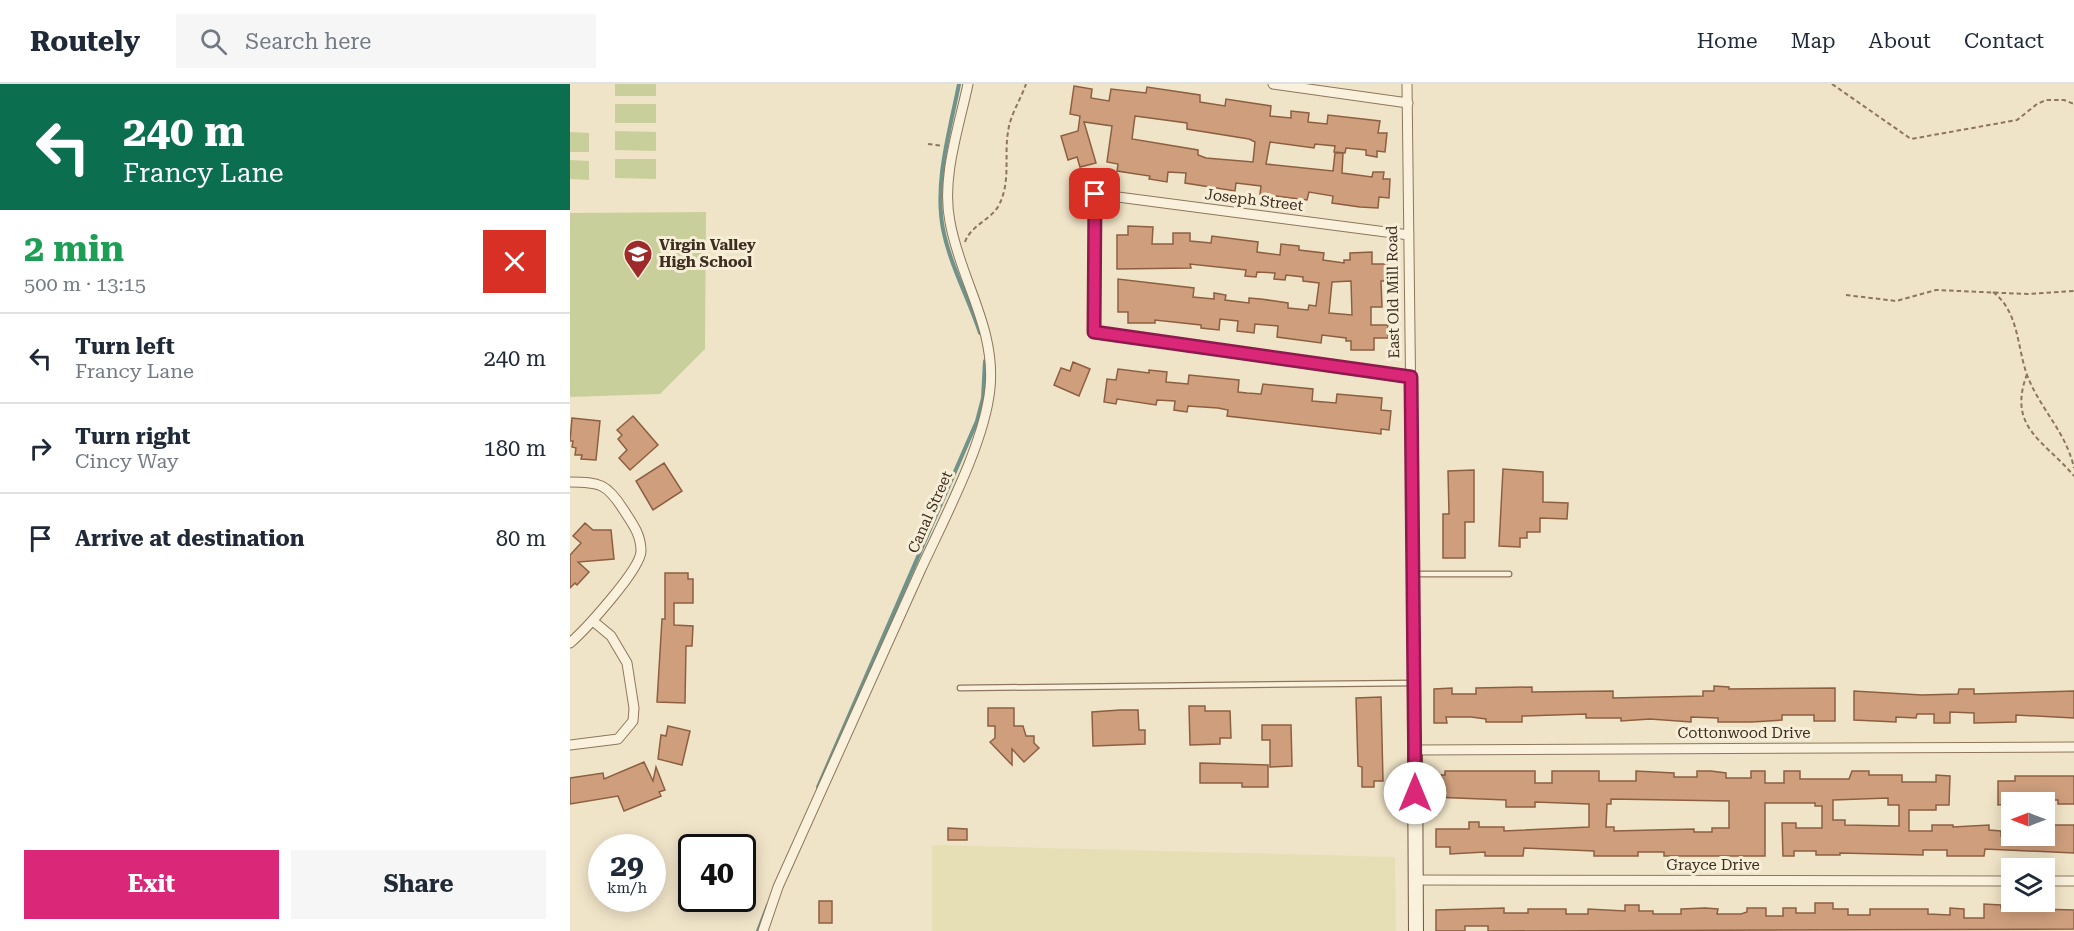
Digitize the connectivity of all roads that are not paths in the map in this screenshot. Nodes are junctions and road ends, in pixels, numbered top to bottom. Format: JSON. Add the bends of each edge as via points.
{"nodes":[{"id":1,"x":968,"y":84,"type":"edge"},
{"id":2,"x":1273,"y":84,"type":"edge"},
{"id":3,"x":1407,"y":84,"type":"edge"},
{"id":4,"x":1408,"y":103,"type":"junction"},
{"id":5,"x":1409,"y":235,"type":"junction"},
{"id":6,"x":1411,"y":377,"type":"junction"},
{"id":7,"x":570,"y":482,"type":"edge"},
{"id":8,"x":1413,"y":574,"type":"junction"},
{"id":9,"x":1509,"y":574,"type":"dead end"},
{"id":10,"x":593,"y":621,"type":"junction"},
{"id":11,"x":570,"y":643,"type":"edge"},
{"id":12,"x":1414,"y":683,"type":"junction"},
{"id":13,"x":960,"y":688,"type":"dead end"},
{"id":14,"x":570,"y":745,"type":"edge"},
{"id":15,"x":2074,"y":747,"type":"edge"},
{"id":16,"x":1415,"y":750,"type":"junction"},
{"id":17,"x":1415,"y":880,"type":"junction"},
{"id":18,"x":2001,"y":880,"type":"edge"},
{"id":19,"x":2055,"y":881,"type":"edge"},
{"id":20,"x":2074,"y":881,"type":"edge"},
{"id":21,"x":763,"y":931,"type":"edge"},
{"id":22,"x":1416,"y":931,"type":"edge"}],
"edges":[{"from":1,"to":21,"type":"street","name":"Canal Street","via":[[949,184],[948,211],[986,334],[991,368],[989,400],[960,482],[778,887]]},
{"from":2,"to":4,"type":"street"},
{"from":3,"to":4,"type":"street","name":"East Old Mill Road"},
{"from":4,"to":5,"type":"street","name":"East Old Mill Road"},
{"from":5,"to":6,"type":"street","name":"East Old Mill Road"},
{"from":5,"to":6,"type":"street","name":"Joseph Street","via":[[1095,194],[1094,332]]},
{"from":6,"to":8,"type":"street","name":"East Old Mill Road"},
{"from":7,"to":10,"type":"street","via":[[594,482],[611,491],[640,536],[641,555]]},
{"from":8,"to":9,"type":"lane"},
{"from":8,"to":12,"type":"street","name":"East Old Mill Road"},
{"from":10,"to":11,"type":"street"},
{"from":10,"to":14,"type":"street","via":[[611,636],[627,663],[633,721],[618,739]]},
{"from":12,"to":13,"type":"lane"},
{"from":12,"to":16,"type":"street","name":"East Old Mill Road"},
{"from":15,"to":16,"type":"street","name":"Cottonwood Drive"},
{"from":16,"to":17,"type":"street","name":"East Old Mill Road"},
{"from":17,"to":18,"type":"street","name":"Grayce Drive"},
{"from":17,"to":22,"type":"street","name":"East Old Mill Road"},
{"from":19,"to":20,"type":"street"}]}
